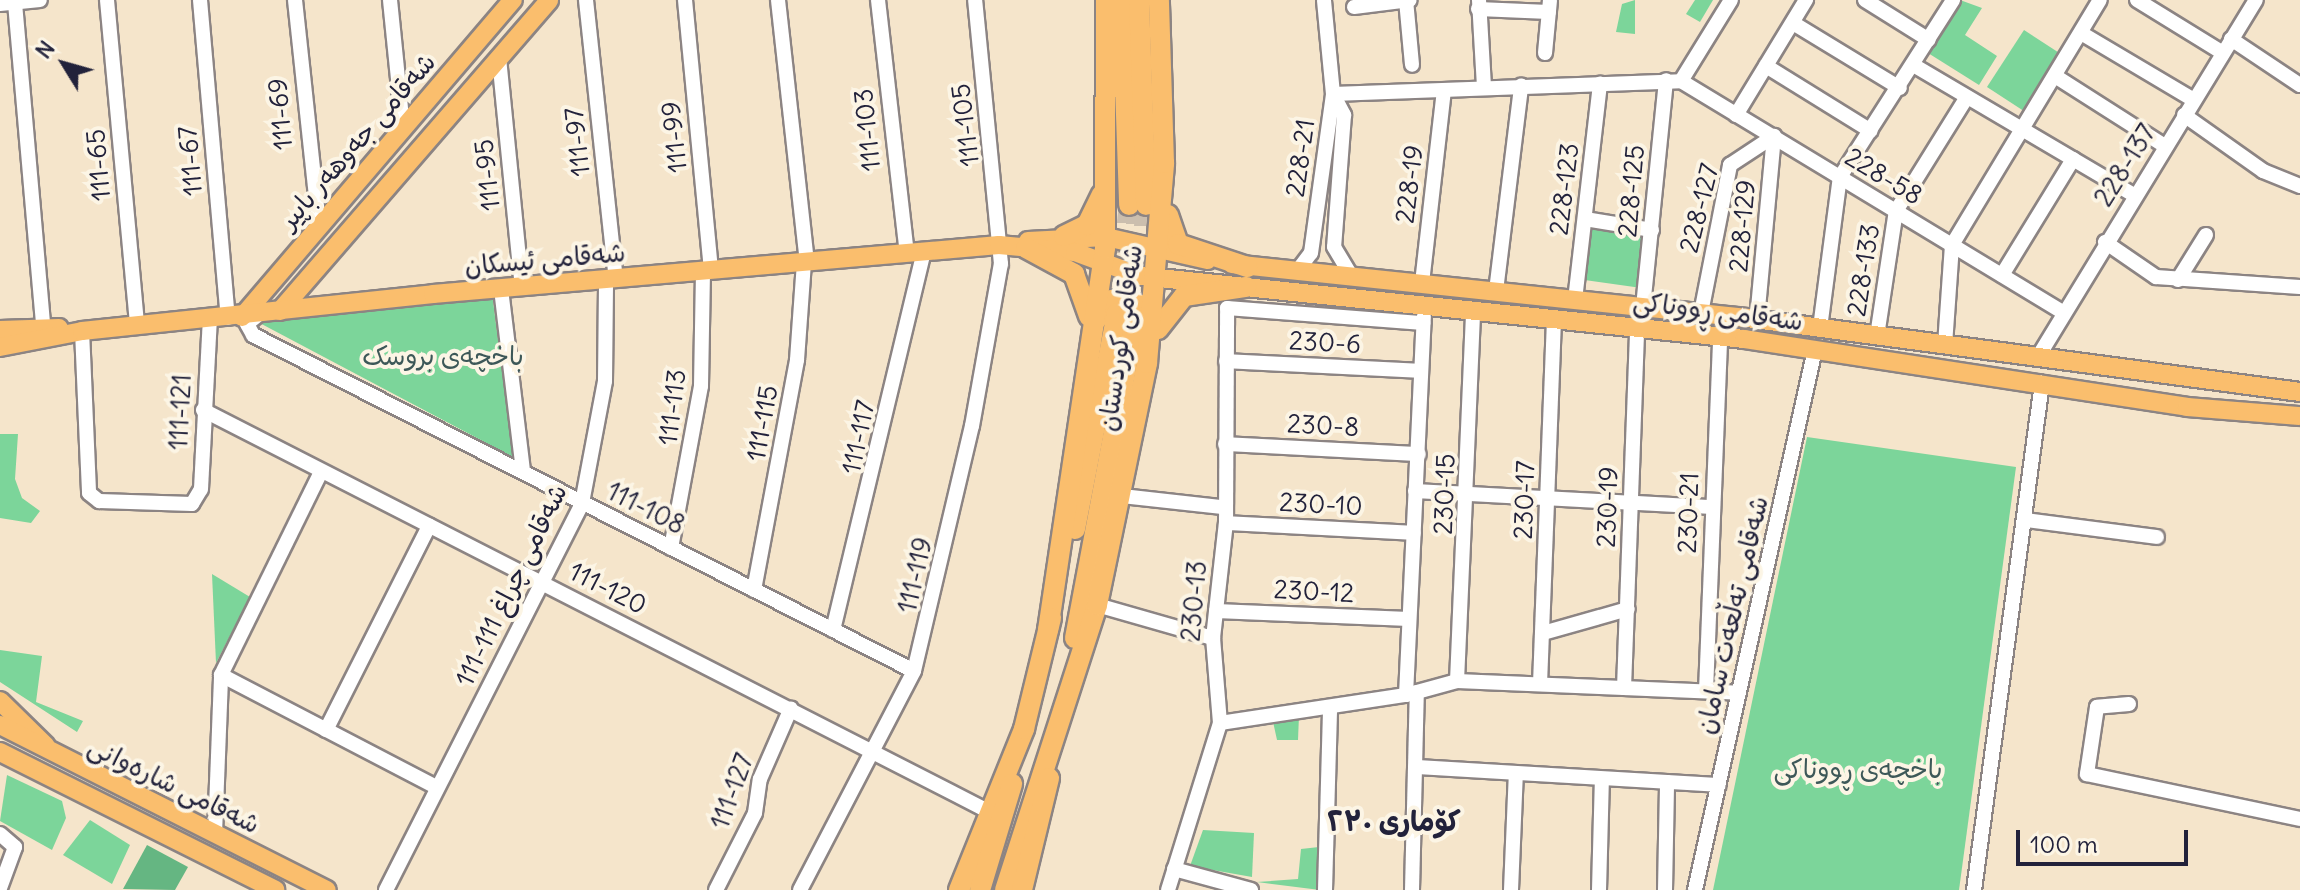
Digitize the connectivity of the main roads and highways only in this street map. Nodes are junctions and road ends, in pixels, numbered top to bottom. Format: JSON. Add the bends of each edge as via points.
{"nodes":[{"id":1,"x":549,"y":0,"type":"edge"},
{"id":2,"x":1106,"y":0,"type":"edge"},
{"id":3,"x":1122,"y":0,"type":"edge"},
{"id":4,"x":1139,"y":0,"type":"edge"},
{"id":5,"x":1159,"y":0,"type":"edge"},
{"id":6,"x":507,"y":7,"type":"edge"},
{"id":7,"x":520,"y":33,"type":"junction"},
{"id":8,"x":1107,"y":137,"type":"junction"},
{"id":9,"x":1164,"y":163,"type":"junction"},
{"id":10,"x":1106,"y":174,"type":"junction"},
{"id":11,"x":1064,"y":236,"type":"junction"},
{"id":12,"x":1106,"y":237,"type":"junction"},
{"id":13,"x":1132,"y":243,"type":"joint"},
{"id":14,"x":1013,"y":246,"type":"junction"},
{"id":15,"x":1160,"y":253,"type":"junction"},
{"id":16,"x":1102,"y":264,"type":"junction"},
{"id":17,"x":1128,"y":273,"type":"joint"},
{"id":18,"x":1246,"y":277,"type":"junction"},
{"id":19,"x":1157,"y":278,"type":"junction"},
{"id":20,"x":280,"y":311,"type":"junction"},
{"id":21,"x":235,"y":318,"type":"junction"},
{"id":22,"x":1752,"y":319,"type":"junction"},
{"id":23,"x":0,"y":330,"type":"edge"},
{"id":24,"x":82,"y":331,"type":"junction"},
{"id":25,"x":1091,"y":336,"type":"junction"},
{"id":26,"x":1744,"y":339,"type":"junction"},
{"id":27,"x":0,"y":347,"type":"edge"},
{"id":28,"x":1147,"y":363,"type":"junction"},
{"id":29,"x":2190,"y":382,"type":"junction"},
{"id":30,"x":1143,"y":386,"type":"junction"},
{"id":31,"x":2300,"y":392,"type":"edge"},
{"id":32,"x":2187,"y":407,"type":"junction"},
{"id":33,"x":2300,"y":416,"type":"edge"},
{"id":34,"x":1048,"y":630,"type":"junction"},
{"id":35,"x":1069,"y":674,"type":"junction"},
{"id":36,"x":0,"y":701,"type":"edge"},
{"id":37,"x":0,"y":725,"type":"edge"},
{"id":38,"x":1024,"y":729,"type":"junction"},
{"id":39,"x":1053,"y":734,"type":"junction"},
{"id":40,"x":0,"y":752,"type":"edge"},
{"id":41,"x":53,"y":754,"type":"junction"},
{"id":42,"x":275,"y":890,"type":"edge"},
{"id":43,"x":327,"y":890,"type":"edge"},
{"id":44,"x":959,"y":890,"type":"edge"},
{"id":45,"x":980,"y":890,"type":"edge"},
{"id":46,"x":1005,"y":890,"type":"edge"},
{"id":47,"x":1022,"y":890,"type":"edge"}],
"edges":[{"from":1,"to":7,"type":"main road","name":"شەقامی جەوهەر باپیر"},
{"from":2,"to":8,"type":"highway","name":"شەقامی کوردستان"},
{"from":3,"to":4,"type":"highway","via":[[1137,205]]},
{"from":5,"to":9,"type":"highway","name":"شەقامی کوردستان"},
{"from":6,"to":7,"type":"main road"},
{"from":6,"to":21,"type":"main road","name":"شەقامی جەوهەر باپیر"},
{"from":7,"to":20,"type":"main road","name":"شەقامی جەوهەر باپیر"},
{"from":8,"to":9,"type":"highway","via":[[1116,215],[1154,214]]},
{"from":8,"to":10,"type":"highway","name":"شەقامی کوردستان"},
{"from":9,"to":15,"type":"highway","name":"شەقامی کوردستان"},
{"from":9,"to":18,"type":"highway","via":[[1174,241]]},
{"from":10,"to":11,"type":"highway","via":[[1092,219]]},
{"from":10,"to":12,"type":"highway","name":"شەقامی کوردستان"},
{"from":11,"to":12,"type":"main road","name":"شەقامی ئیسکان"},
{"from":11,"to":14,"type":"main road","name":"شەقامی ئیسکان"},
{"from":12,"to":13,"type":"main road","name":"شەقامی ئیسکان"},
{"from":12,"to":16,"type":"highway","name":"شەقامی کوردستان"},
{"from":13,"to":15,"type":"main road","name":"شەقامی ڕووناکی"},
{"from":14,"to":16,"type":"main road","name":"شەقامی ئیسکان","via":[[1075,252]]},
{"from":14,"to":20,"type":"main road","name":"شەقامی ئیسکان"},
{"from":14,"to":25,"type":"highway","via":[[1079,279]]},
{"from":15,"to":18,"type":"main road","name":"شەقامی ڕووناکی"},
{"from":15,"to":19,"type":"highway","name":"شەقامی کوردستان"},
{"from":16,"to":17,"type":"main road","name":"شەقامی ئیسکان"},
{"from":16,"to":25,"type":"highway","name":"شەقامی کوردستان"},
{"from":17,"to":19,"type":"main road","name":"شەقامی ڕووناکی"},
{"from":18,"to":19,"type":"main road","name":"شەقامی ڕووناکی"},
{"from":18,"to":22,"type":"main road","name":"شەقامی ڕووناکی","via":[[1298,270]]},
{"from":18,"to":26,"type":"main road","name":"شەقامی ڕووناکی","via":[[1424,314],[1473,310]]},
{"from":18,"to":28,"type":"highway","via":[[1175,301]]},
{"from":19,"to":28,"type":"highway","name":"شەقامی کوردستان"},
{"from":20,"to":21,"type":"main road","name":"شەقامی ئیسکان"},
{"from":21,"to":24,"type":"main road","name":"شەقامی ئیسکان"},
{"from":22,"to":26,"type":"main road"},
{"from":22,"to":29,"type":"main road","name":"شەقامی ڕووناکی"},
{"from":23,"to":24,"type":"main road","name":"شەقامی ئیسکان"},
{"from":24,"to":27,"type":"main road","name":"شەقامی ئیسکان"},
{"from":25,"to":30,"type":"highway","via":[[1106,302],[1143,307]]},
{"from":25,"to":34,"type":"highway","name":"شەقامی کوردستان"},
{"from":26,"to":32,"type":"main road","name":"شەقامی ڕووناکی"},
{"from":28,"to":30,"type":"highway","name":"شەقامی کوردستان"},
{"from":29,"to":31,"type":"main road","name":"شەقامی ڕووناکی"},
{"from":29,"to":32,"type":"main road"},
{"from":30,"to":35,"type":"highway","name":"شەقامی کوردستان","via":[[1097,605]]},
{"from":32,"to":33,"type":"main road","name":"شەقامی ڕووناکی"},
{"from":34,"to":35,"type":"highway","name":"شەقامی کوردستان","via":[[1127,314]]},
{"from":34,"to":38,"type":"highway","name":"شەقامی کوردستان"},
{"from":35,"to":39,"type":"highway","name":"شەقامی کوردستان"},
{"from":36,"to":41,"type":"main road"},
{"from":37,"to":41,"type":"main road","name":"شەقامی شارەوانی"},
{"from":38,"to":44,"type":"highway","name":"شەقامی کوردستان"},
{"from":38,"to":45,"type":"highway","name":"شەقامی کوردستان"},
{"from":39,"to":46,"type":"highway","name":"شەقامی کوردستان"},
{"from":39,"to":47,"type":"highway","name":"شەقامی کوردستان","via":[[1045,815]]},
{"from":40,"to":42,"type":"main road","name":"شەقامی شارەوانی"},
{"from":41,"to":43,"type":"main road","name":"شەقامی شارەوانی"}]}
